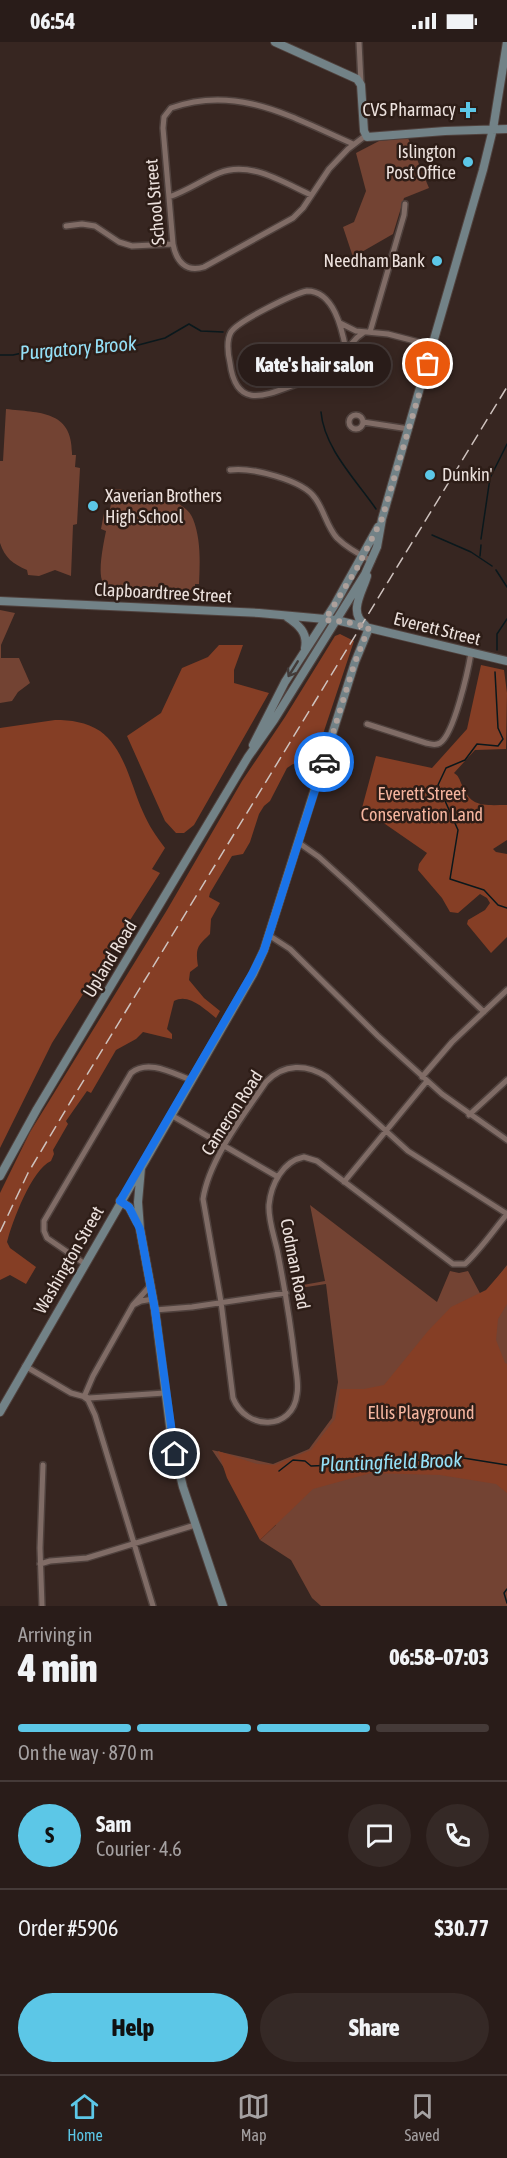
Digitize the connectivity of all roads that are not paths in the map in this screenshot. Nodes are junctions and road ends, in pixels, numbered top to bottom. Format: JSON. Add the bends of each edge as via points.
{"nodes":[{"id":1,"x":275,"y":42,"type":"edge"},
{"id":2,"x":359,"y":42,"type":"edge"},
{"id":3,"x":507,"y":42,"type":"edge"},
{"id":4,"x":361,"y":85,"type":"junction"},
{"id":5,"x":493,"y":129,"type":"junction"},
{"id":6,"x":507,"y":129,"type":"edge"},
{"id":7,"x":365,"y":136,"type":"junction"},
{"id":8,"x":353,"y":144,"type":"junction"},
{"id":9,"x":311,"y":195,"type":"junction"},
{"id":10,"x":169,"y":197,"type":"junction"},
{"id":11,"x":405,"y":204,"type":"dead end"},
{"id":12,"x":66,"y":226,"type":"dead end"},
{"id":13,"x":172,"y":244,"type":"junction"},
{"id":14,"x":340,"y":323,"type":"junction"},
{"id":15,"x":370,"y":332,"type":"junction"},
{"id":16,"x":363,"y":333,"type":"junction"},
{"id":17,"x":434,"y":346,"type":"junction"},
{"id":18,"x":346,"y":350,"type":"junction"},
{"id":19,"x":363,"y":422,"type":"dead end"},
{"id":20,"x":409,"y":429,"type":"junction"},
{"id":21,"x":230,"y":470,"type":"dead end"},
{"id":22,"x":382,"y":519,"type":"junction"},
{"id":23,"x":363,"y":556,"type":"junction"},
{"id":24,"x":372,"y":561,"type":"junction"},
{"id":25,"x":0,"y":601,"type":"edge"},
{"id":26,"x":286,"y":616,"type":"junction"},
{"id":27,"x":325,"y":620,"type":"junction"},
{"id":28,"x":336,"y":620,"type":"junction"},
{"id":29,"x":369,"y":627,"type":"junction"},
{"id":30,"x":304,"y":651,"type":"junction"},
{"id":31,"x":471,"y":653,"type":"junction"},
{"id":32,"x":507,"y":661,"type":"edge"},
{"id":33,"x":367,"y":724,"type":"dead end"},
{"id":34,"x":248,"y":758,"type":"junction"},
{"id":35,"x":299,"y":843,"type":"junction"},
{"id":36,"x":270,"y":936,"type":"junction"},
{"id":37,"x":507,"y":990,"type":"edge"},
{"id":38,"x":484,"y":1012,"type":"junction"},
{"id":39,"x":425,"y":1079,"type":"junction"},
{"id":40,"x":191,"y":1080,"type":"junction"},
{"id":41,"x":507,"y":1080,"type":"edge"},
{"id":42,"x":171,"y":1114,"type":"junction"},
{"id":43,"x":469,"y":1115,"type":"junction"},
{"id":44,"x":386,"y":1132,"type":"junction"},
{"id":45,"x":507,"y":1140,"type":"edge"},
{"id":46,"x":226,"y":1145,"type":"junction"},
{"id":47,"x":142,"y":1165,"type":"junction"},
{"id":48,"x":0,"y":1176,"type":"edge"},
{"id":49,"x":278,"y":1177,"type":"junction"},
{"id":50,"x":344,"y":1182,"type":"junction"},
{"id":51,"x":122,"y":1198,"type":"junction"},
{"id":52,"x":138,"y":1202,"type":"junction"},
{"id":53,"x":507,"y":1213,"type":"edge"},
{"id":54,"x":140,"y":1229,"type":"junction"},
{"id":55,"x":84,"y":1264,"type":"junction"},
{"id":56,"x":151,"y":1286,"type":"junction"},
{"id":57,"x":286,"y":1293,"type":"junction"},
{"id":58,"x":153,"y":1299,"type":"junction"},
{"id":59,"x":221,"y":1302,"type":"junction"},
{"id":60,"x":133,"y":1305,"type":"junction"},
{"id":61,"x":155,"y":1310,"type":"junction"},
{"id":62,"x":25,"y":1366,"type":"junction"},
{"id":63,"x":165,"y":1393,"type":"junction"},
{"id":64,"x":84,"y":1397,"type":"junction"},
{"id":65,"x":0,"y":1412,"type":"edge"},
{"id":66,"x":43,"y":1465,"type":"dead end"},
{"id":67,"x":195,"y":1525,"type":"junction"},
{"id":68,"x":133,"y":1545,"type":"junction"},
{"id":69,"x":40,"y":1564,"type":"junction"},
{"id":70,"x":42,"y":1606,"type":"edge"},
{"id":71,"x":153,"y":1606,"type":"edge"},
{"id":72,"x":223,"y":1606,"type":"edge"}],
"edges":[{"from":1,"to":4,"type":"main road","via":[[350,74]]},
{"from":2,"to":4,"type":"street"},
{"from":3,"to":5,"type":"main road"},
{"from":4,"to":7,"type":"main road"},
{"from":5,"to":6,"type":"main road"},
{"from":5,"to":7,"type":"main road"},
{"from":5,"to":17,"type":"main road"},
{"from":7,"to":8,"type":"street","name":"School Street"},
{"from":8,"to":9,"type":"street","name":"School Street"},
{"from":8,"to":10,"type":"street","name":"School Street","via":[[246,101],[212,100],[177,106],[167,112],[163,122]]},
{"from":9,"to":10,"type":"street","via":[[262,173],[242,169],[221,172]]},
{"from":9,"to":13,"type":"street","name":"School Street","via":[[293,218],[204,267],[183,265]]},
{"from":10,"to":13,"type":"street","name":"School Street"},
{"from":11,"to":15,"type":"street"},
{"from":12,"to":13,"type":"street","via":[[95,226],[132,246]]},
{"from":14,"to":16,"type":"street"},
{"from":14,"to":18,"type":"street"},
{"from":14,"to":18,"type":"street","via":[[322,295],[300,292],[234,329],[228,349],[232,378],[247,395],[265,395],[334,371]]},
{"from":15,"to":16,"type":"street"},
{"from":15,"to":17,"type":"street"},
{"from":16,"to":18,"type":"street"},
{"from":17,"to":20,"type":"main road"},
{"from":19,"to":20,"type":"street"},
{"from":20,"to":22,"type":"main road"},
{"from":21,"to":23,"type":"street","via":[[253,470],[307,489],[338,539]]},
{"from":22,"to":23,"type":"main road"},
{"from":22,"to":24,"type":"main road"},
{"from":23,"to":24,"type":"street"},
{"from":23,"to":27,"type":"main road"},
{"from":24,"to":28,"type":"main road"},
{"from":24,"to":29,"type":"main road","via":[[356,612],[357,618]]},
{"from":25,"to":26,"type":"main road","name":"Clapboardtree Street"},
{"from":26,"to":27,"type":"main road","name":"Clapboardtree Street"},
{"from":26,"to":30,"type":"main road","via":[[303,632]]},
{"from":27,"to":28,"type":"main road","name":"Everett Street"},
{"from":27,"to":30,"type":"main road","name":"Upland Road"},
{"from":28,"to":29,"type":"main road","name":"Everett Street"},
{"from":28,"to":34,"type":"main road","name":"Upland Road"},
{"from":29,"to":31,"type":"main road","name":"Everett Street"},
{"from":29,"to":35,"type":"main road","name":"Washington Street"},
{"from":30,"to":34,"type":"main road","name":"Upland Road","one_way":true,"via":[[270,707]]},
{"from":31,"to":32,"type":"main road","name":"Everett Street"},
{"from":31,"to":33,"type":"street","via":[[451,726],[441,742],[434,745]]},
{"from":34,"to":48,"type":"main road","name":"Upland Road"},
{"from":35,"to":36,"type":"main road","name":"Washington Street"},
{"from":35,"to":38,"type":"street","via":[[320,857]]},
{"from":36,"to":39,"type":"street","via":[[290,949]]},
{"from":36,"to":40,"type":"main road","name":"Washington Street"},
{"from":37,"to":38,"type":"street"},
{"from":38,"to":39,"type":"street","via":[[452,1042]]},
{"from":39,"to":43,"type":"street"},
{"from":39,"to":44,"type":"street"},
{"from":40,"to":42,"type":"main road","name":"Washington Street"},
{"from":40,"to":55,"type":"street","via":[[148,1067],[131,1073],[44,1221],[47,1238]]},
{"from":41,"to":43,"type":"street"},
{"from":42,"to":46,"type":"street"},
{"from":42,"to":47,"type":"main road","name":"Washington Street"},
{"from":43,"to":45,"type":"street"},
{"from":44,"to":46,"type":"street","name":"Cameron Road","via":[[327,1077],[309,1068],[292,1068],[272,1075],[266,1082]]},
{"from":44,"to":50,"type":"street"},
{"from":44,"to":53,"type":"street","name":"Cameron Road"},
{"from":46,"to":49,"type":"street"},
{"from":46,"to":59,"type":"street","name":"Cameron Road","via":[[203,1199]]},
{"from":47,"to":51,"type":"main road","name":"Washington Street"},
{"from":47,"to":52,"type":"main road"},
{"from":49,"to":50,"type":"street","via":[[287,1165],[304,1157],[317,1161]]},
{"from":49,"to":57,"type":"street","name":"Codman Road","via":[[269,1204]]},
{"from":50,"to":53,"type":"street","via":[[453,1264],[465,1264]]},
{"from":51,"to":52,"type":"main road"},
{"from":51,"to":54,"type":"main road"},
{"from":51,"to":55,"type":"main road","name":"Washington Street"},
{"from":52,"to":54,"type":"main road"},
{"from":54,"to":56,"type":"main road"},
{"from":55,"to":62,"type":"main road","name":"Washington Street"},
{"from":56,"to":58,"type":"main road"},
{"from":56,"to":60,"type":"street"},
{"from":57,"to":59,"type":"street"},
{"from":57,"to":59,"type":"street","name":"Codman Road","via":[[297,1394],[286,1415],[272,1422],[255,1421],[236,1407]]},
{"from":58,"to":60,"type":"street"},
{"from":58,"to":61,"type":"main road"},
{"from":59,"to":61,"type":"street"},
{"from":60,"to":64,"type":"street"},
{"from":61,"to":63,"type":"main road"},
{"from":62,"to":64,"type":"street"},
{"from":62,"to":65,"type":"main road","name":"Washington Street"},
{"from":63,"to":64,"type":"street"},
{"from":63,"to":67,"type":"main road","via":[[173,1448]]},
{"from":64,"to":68,"type":"street","via":[[95,1415]]},
{"from":66,"to":69,"type":"street"},
{"from":67,"to":68,"type":"street"},
{"from":67,"to":72,"type":"main road"},
{"from":68,"to":69,"type":"street","via":[[87,1558]]},
{"from":68,"to":71,"type":"street"},
{"from":69,"to":70,"type":"street"}]}
